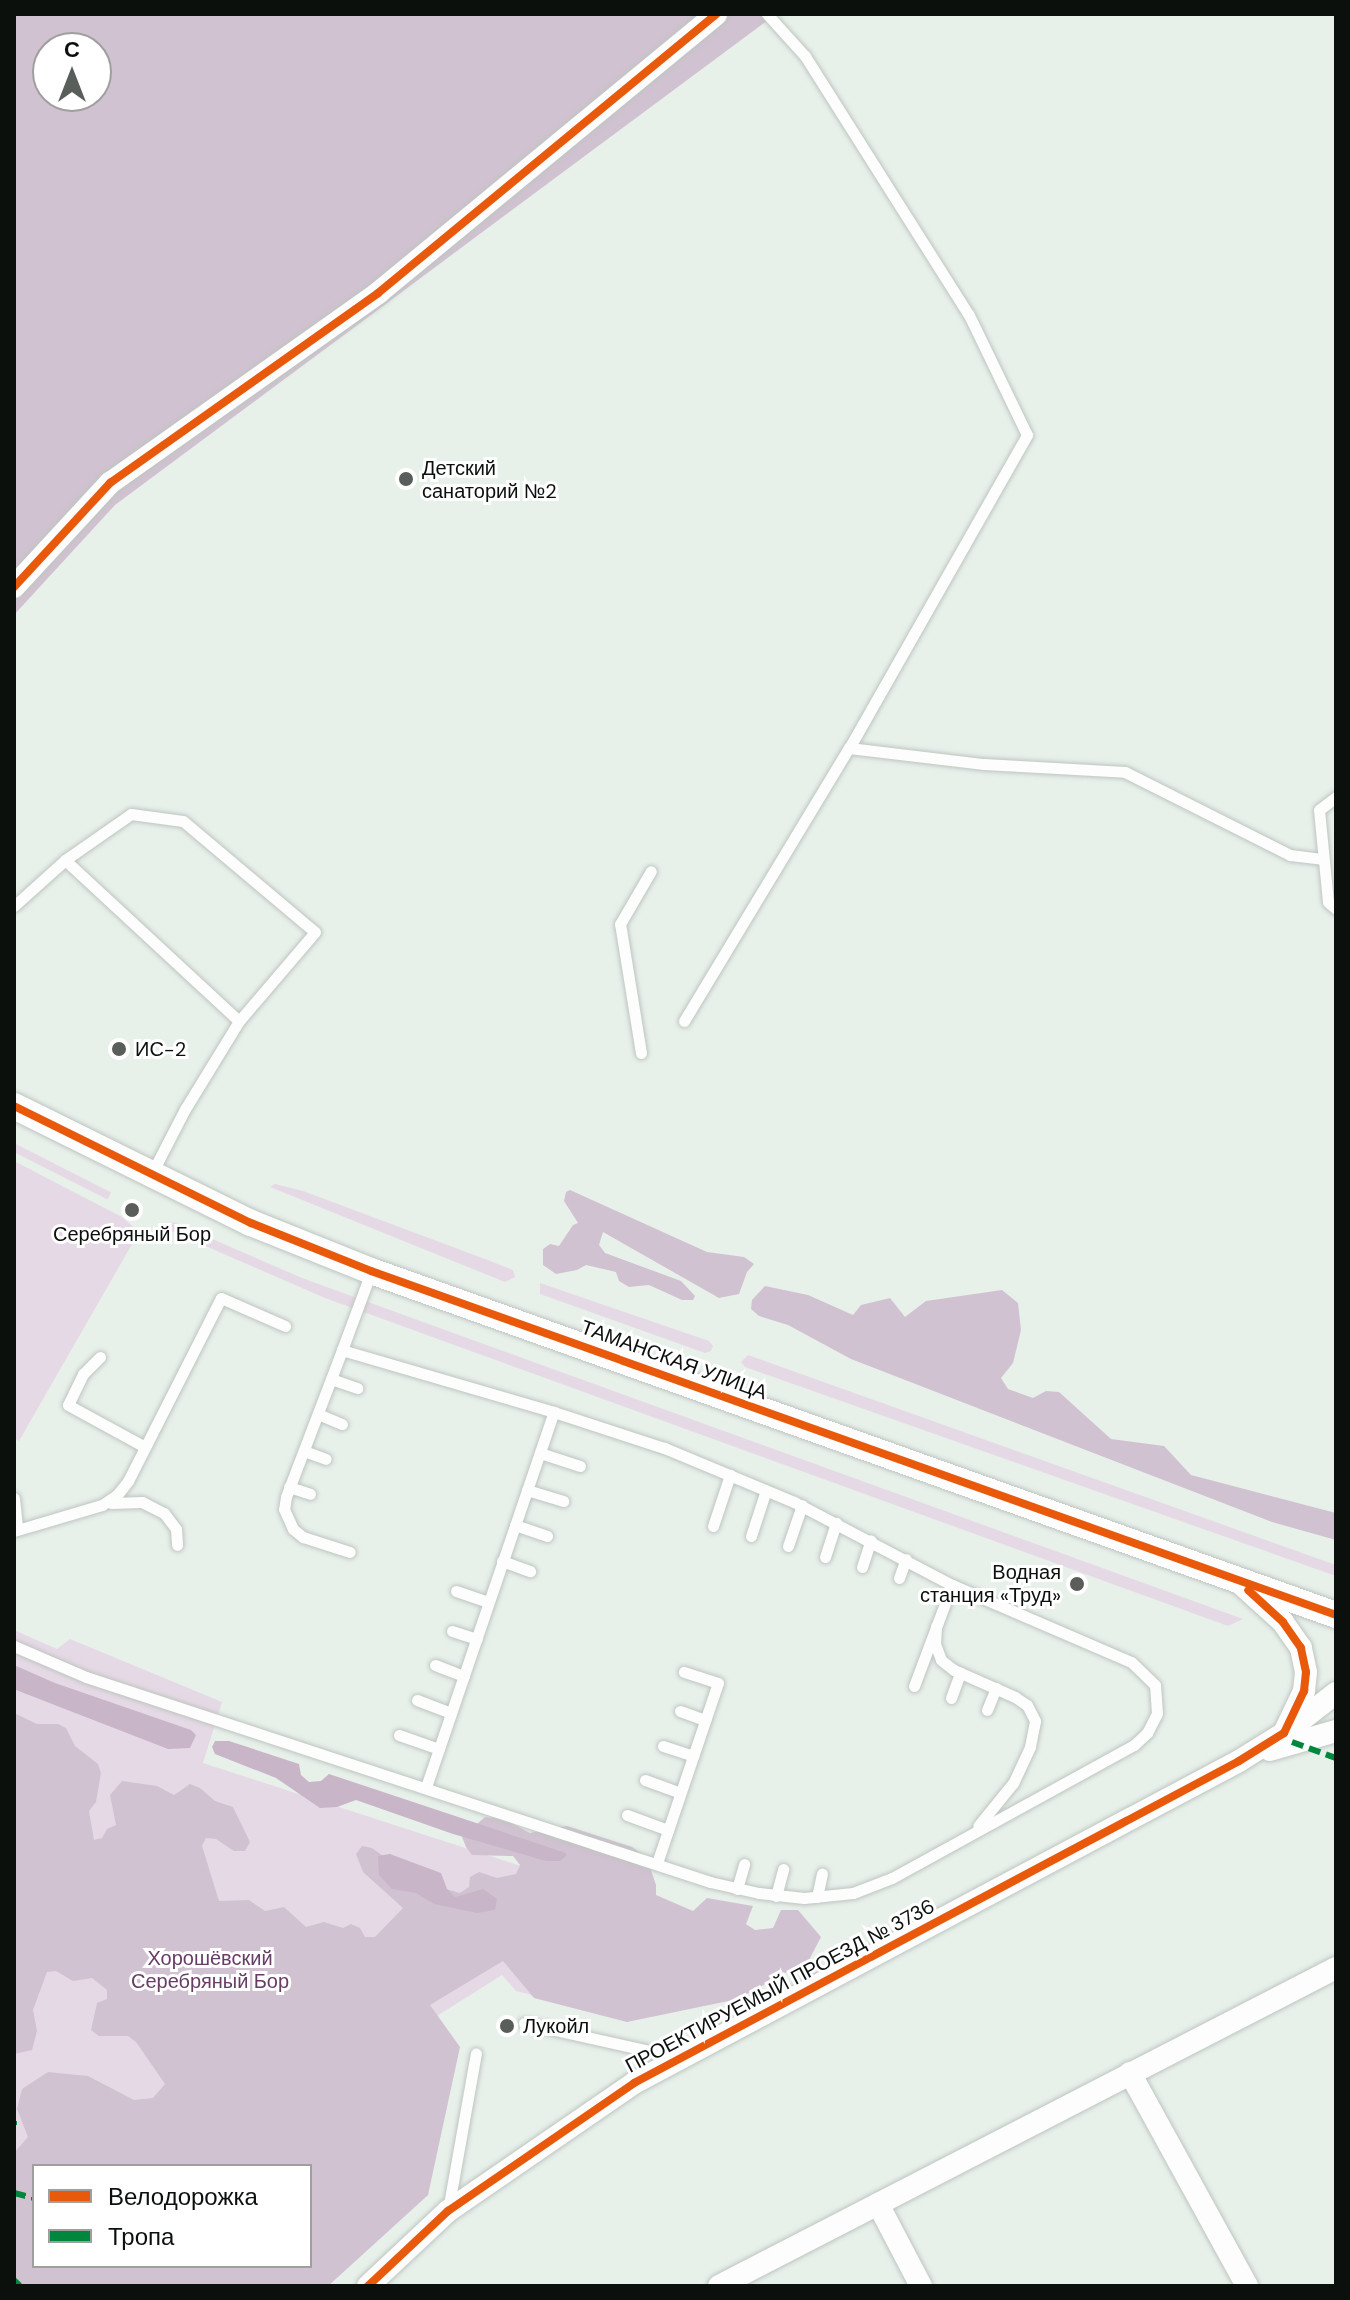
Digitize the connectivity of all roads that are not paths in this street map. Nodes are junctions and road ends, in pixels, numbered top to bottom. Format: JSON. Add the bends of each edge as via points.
{"nodes":[{"id":1,"x":716,"y":14,"type":"edge"},
{"id":2,"x":767,"y":14,"type":"edge"},
{"id":3,"x":14,"y":587,"type":"edge"},
{"id":4,"x":849,"y":748,"type":"junction"},
{"id":5,"x":1336,"y":797,"type":"edge"},
{"id":6,"x":1322,"y":859,"type":"junction"},
{"id":7,"x":65,"y":860,"type":"junction"},
{"id":8,"x":651,"y":871,"type":"dead end"},
{"id":9,"x":14,"y":906,"type":"edge"},
{"id":10,"x":1336,"y":909,"type":"edge"},
{"id":11,"x":239,"y":1021,"type":"junction"},
{"id":12,"x":684,"y":1021,"type":"dead end"},
{"id":13,"x":641,"y":1053,"type":"dead end"},
{"id":14,"x":14,"y":1106,"type":"edge"},
{"id":15,"x":150,"y":1175,"type":"junction"},
{"id":16,"x":371,"y":1271,"type":"junction"},
{"id":17,"x":285,"y":1326,"type":"dead end"},
{"id":18,"x":342,"y":1350,"type":"junction"},
{"id":19,"x":100,"y":1357,"type":"dead end"},
{"id":20,"x":331,"y":1379,"type":"junction"},
{"id":21,"x":357,"y":1388,"type":"dead end"},
{"id":22,"x":554,"y":1412,"type":"junction"},
{"id":23,"x":318,"y":1414,"type":"junction"},
{"id":24,"x":342,"y":1424,"type":"dead end"},
{"id":25,"x":145,"y":1447,"type":"junction"},
{"id":26,"x":304,"y":1451,"type":"junction"},
{"id":27,"x":540,"y":1453,"type":"junction"},
{"id":28,"x":326,"y":1459,"type":"dead end"},
{"id":29,"x":580,"y":1466,"type":"dead end"},
{"id":30,"x":730,"y":1475,"type":"junction"},
{"id":31,"x":289,"y":1487,"type":"junction"},
{"id":32,"x":527,"y":1490,"type":"junction"},
{"id":33,"x":766,"y":1490,"type":"junction"},
{"id":34,"x":310,"y":1494,"type":"dead end"},
{"id":35,"x":14,"y":1498,"type":"edge"},
{"id":36,"x":563,"y":1501,"type":"dead end"},
{"id":37,"x":102,"y":1505,"type":"junction"},
{"id":38,"x":802,"y":1505,"type":"junction"},
{"id":39,"x":836,"y":1523,"type":"junction"},
{"id":40,"x":515,"y":1525,"type":"junction"},
{"id":41,"x":713,"y":1526,"type":"dead end"},
{"id":42,"x":16,"y":1530,"type":"edge"},
{"id":43,"x":547,"y":1536,"type":"dead end"},
{"id":44,"x":751,"y":1536,"type":"dead end"},
{"id":45,"x":871,"y":1540,"type":"junction"},
{"id":46,"x":177,"y":1545,"type":"dead end"},
{"id":47,"x":788,"y":1546,"type":"dead end"},
{"id":48,"x":350,"y":1552,"type":"dead end"},
{"id":49,"x":825,"y":1557,"type":"dead end"},
{"id":50,"x":906,"y":1559,"type":"junction"},
{"id":51,"x":502,"y":1561,"type":"junction"},
{"id":52,"x":862,"y":1567,"type":"dead end"},
{"id":53,"x":530,"y":1571,"type":"dead end"},
{"id":54,"x":899,"y":1578,"type":"dead end"},
{"id":55,"x":1232,"y":1578,"type":"junction"},
{"id":56,"x":952,"y":1585,"type":"junction"},
{"id":57,"x":456,"y":1591,"type":"dead end"},
{"id":58,"x":488,"y":1602,"type":"junction"},
{"id":59,"x":1336,"y":1615,"type":"edge"},
{"id":60,"x":936,"y":1626,"type":"junction"},
{"id":61,"x":452,"y":1631,"type":"dead end"},
{"id":62,"x":477,"y":1639,"type":"junction"},
{"id":63,"x":14,"y":1646,"type":"edge"},
{"id":64,"x":435,"y":1665,"type":"dead end"},
{"id":65,"x":684,"y":1672,"type":"dead end"},
{"id":66,"x":960,"y":1673,"type":"junction"},
{"id":67,"x":464,"y":1676,"type":"junction"},
{"id":68,"x":914,"y":1686,"type":"dead end"},
{"id":69,"x":996,"y":1688,"type":"junction"},
{"id":70,"x":1336,"y":1693,"type":"edge"},
{"id":71,"x":951,"y":1698,"type":"dead end"},
{"id":72,"x":417,"y":1700,"type":"dead end"},
{"id":73,"x":987,"y":1710,"type":"dead end"},
{"id":74,"x":680,"y":1711,"type":"dead end"},
{"id":75,"x":451,"y":1713,"type":"junction"},
{"id":76,"x":705,"y":1720,"type":"junction"},
{"id":77,"x":1336,"y":1722,"type":"edge"},
{"id":78,"x":1336,"y":1731,"type":"edge"},
{"id":79,"x":399,"y":1735,"type":"dead end"},
{"id":80,"x":1288,"y":1738,"type":"junction"},
{"id":81,"x":663,"y":1746,"type":"dead end"},
{"id":82,"x":439,"y":1749,"type":"junction"},
{"id":83,"x":693,"y":1756,"type":"junction"},
{"id":84,"x":645,"y":1780,"type":"dead end"},
{"id":85,"x":426,"y":1787,"type":"junction"},
{"id":86,"x":680,"y":1793,"type":"junction"},
{"id":87,"x":627,"y":1815,"type":"dead end"},
{"id":88,"x":668,"y":1830,"type":"junction"},
{"id":89,"x":962,"y":1840,"type":"junction"},
{"id":90,"x":657,"y":1863,"type":"junction"},
{"id":91,"x":744,"y":1864,"type":"dead end"},
{"id":92,"x":783,"y":1869,"type":"dead end"},
{"id":93,"x":822,"y":1874,"type":"dead end"},
{"id":94,"x":737,"y":1889,"type":"junction"},
{"id":95,"x":776,"y":1896,"type":"junction"},
{"id":96,"x":817,"y":1897,"type":"junction"},
{"id":97,"x":1336,"y":1968,"type":"edge"},
{"id":98,"x":524,"y":2023,"type":"dead end"},
{"id":99,"x":476,"y":2053,"type":"dead end"},
{"id":100,"x":681,"y":2058,"type":"junction"},
{"id":101,"x":1130,"y":2073,"type":"junction"},
{"id":102,"x":878,"y":2204,"type":"junction"},
{"id":103,"x":448,"y":2211,"type":"junction"},
{"id":104,"x":368,"y":2286,"type":"edge"},
{"id":105,"x":719,"y":2286,"type":"edge"},
{"id":106,"x":921,"y":2286,"type":"edge"},
{"id":107,"x":1247,"y":2286,"type":"edge"}],
"edges":[{"from":1,"to":3,"type":"street","via":[[378,293],[110,483]]},
{"from":2,"to":4,"type":"lane","via":[[805,56],[969,315],[1027,435]]},
{"from":4,"to":6,"type":"lane","via":[[984,764],[1125,772],[1290,855]]},
{"from":4,"to":12,"type":"lane"},
{"from":5,"to":6,"type":"lane","via":[[1319,810]]},
{"from":6,"to":10,"type":"lane","via":[[1328,902]]},
{"from":7,"to":9,"type":"lane"},
{"from":7,"to":11,"type":"lane"},
{"from":7,"to":11,"type":"lane","via":[[131,814],[183,821],[315,932]]},
{"from":8,"to":13,"type":"lane","via":[[620,924]]},
{"from":11,"to":15,"type":"lane"},
{"from":14,"to":15,"type":"street","name":"ТАМАНСКАЯ УЛИЦА"},
{"from":15,"to":16,"type":"street","name":"ТАМАНСКАЯ УЛИЦА"},
{"from":16,"to":18,"type":"lane"},
{"from":16,"to":55,"type":"street","name":"ТАМАНСКАЯ УЛИЦА"},
{"from":17,"to":25,"type":"lane","via":[[221,1298]]},
{"from":18,"to":20,"type":"lane"},
{"from":18,"to":22,"type":"lane"},
{"from":19,"to":25,"type":"lane","via":[[83,1374],[68,1405]]},
{"from":20,"to":21,"type":"lane"},
{"from":20,"to":23,"type":"lane"},
{"from":22,"to":27,"type":"lane"},
{"from":22,"to":30,"type":"lane"},
{"from":23,"to":24,"type":"lane"},
{"from":23,"to":26,"type":"lane"},
{"from":25,"to":37,"type":"lane","via":[[123,1487]]},
{"from":26,"to":28,"type":"lane"},
{"from":26,"to":31,"type":"lane"},
{"from":27,"to":29,"type":"lane"},
{"from":27,"to":32,"type":"lane"},
{"from":30,"to":33,"type":"lane"},
{"from":30,"to":41,"type":"lane"},
{"from":31,"to":34,"type":"lane"},
{"from":31,"to":48,"type":"lane","via":[[284,1509],[293,1529]]},
{"from":32,"to":36,"type":"lane"},
{"from":32,"to":40,"type":"lane"},
{"from":33,"to":38,"type":"lane"},
{"from":33,"to":44,"type":"lane"},
{"from":35,"to":42,"type":"lane"},
{"from":37,"to":42,"type":"lane"},
{"from":37,"to":46,"type":"lane","via":[[126,1500],[150,1505],[173,1523]]},
{"from":38,"to":39,"type":"lane"},
{"from":38,"to":47,"type":"lane"},
{"from":39,"to":45,"type":"lane"},
{"from":39,"to":49,"type":"lane"},
{"from":40,"to":43,"type":"lane"},
{"from":40,"to":51,"type":"lane"},
{"from":45,"to":50,"type":"lane"},
{"from":45,"to":52,"type":"lane"},
{"from":50,"to":54,"type":"lane"},
{"from":50,"to":56,"type":"lane"},
{"from":51,"to":53,"type":"lane"},
{"from":51,"to":58,"type":"lane"},
{"from":55,"to":59,"type":"street","name":"ТАМАНСКАЯ УЛИЦА"},
{"from":55,"to":80,"type":"street","via":[[1263,1600],[1301,1648],[1304,1691]]},
{"from":56,"to":60,"type":"lane"},
{"from":56,"to":89,"type":"lane","via":[[1131,1662],[1152,1681],[1158,1706],[1151,1726],[1134,1745]]},
{"from":57,"to":58,"type":"lane"},
{"from":58,"to":62,"type":"lane"},
{"from":60,"to":66,"type":"lane","via":[[937,1655]]},
{"from":60,"to":68,"type":"lane"},
{"from":61,"to":62,"type":"lane"},
{"from":62,"to":67,"type":"lane"},
{"from":63,"to":85,"type":"lane","via":[[86,1677]]},
{"from":64,"to":67,"type":"lane"},
{"from":65,"to":76,"type":"lane","via":[[718,1683]]},
{"from":66,"to":69,"type":"lane"},
{"from":66,"to":71,"type":"lane"},
{"from":67,"to":75,"type":"lane"},
{"from":69,"to":73,"type":"lane"},
{"from":69,"to":89,"type":"lane","via":[[1027,1705],[1034,1733],[999,1805]]},
{"from":70,"to":80,"type":"street"},
{"from":72,"to":75,"type":"lane"},
{"from":74,"to":76,"type":"lane"},
{"from":75,"to":82,"type":"lane"},
{"from":76,"to":83,"type":"lane"},
{"from":77,"to":80,"type":"street"},
{"from":78,"to":80,"type":"street"},
{"from":79,"to":82,"type":"lane"},
{"from":80,"to":100,"type":"street","name":"ПРОЕКТИРУЕМЫЙ ПРОЕЗД № 3736"},
{"from":81,"to":83,"type":"lane"},
{"from":82,"to":85,"type":"lane"},
{"from":83,"to":86,"type":"lane"},
{"from":84,"to":86,"type":"lane"},
{"from":85,"to":90,"type":"lane"},
{"from":86,"to":88,"type":"lane"},
{"from":87,"to":88,"type":"lane"},
{"from":88,"to":90,"type":"lane"},
{"from":89,"to":96,"type":"lane","via":[[874,1885]]},
{"from":90,"to":94,"type":"lane"},
{"from":91,"to":94,"type":"lane"},
{"from":92,"to":95,"type":"lane"},
{"from":93,"to":96,"type":"lane"},
{"from":94,"to":95,"type":"lane"},
{"from":95,"to":96,"type":"lane"},
{"from":97,"to":101,"type":"street"},
{"from":98,"to":100,"type":"lane"},
{"from":99,"to":103,"type":"lane"},
{"from":100,"to":103,"type":"street","name":"ПРОЕКТИРУЕМЫЙ ПРОЕЗД № 3736","via":[[634,2083]]},
{"from":101,"to":102,"type":"street"},
{"from":101,"to":107,"type":"street"},
{"from":102,"to":105,"type":"street"},
{"from":102,"to":106,"type":"street"},
{"from":103,"to":104,"type":"street","name":"ПРОЕКТИРУЕМЫЙ ПРОЕЗД № 3736"}]}
